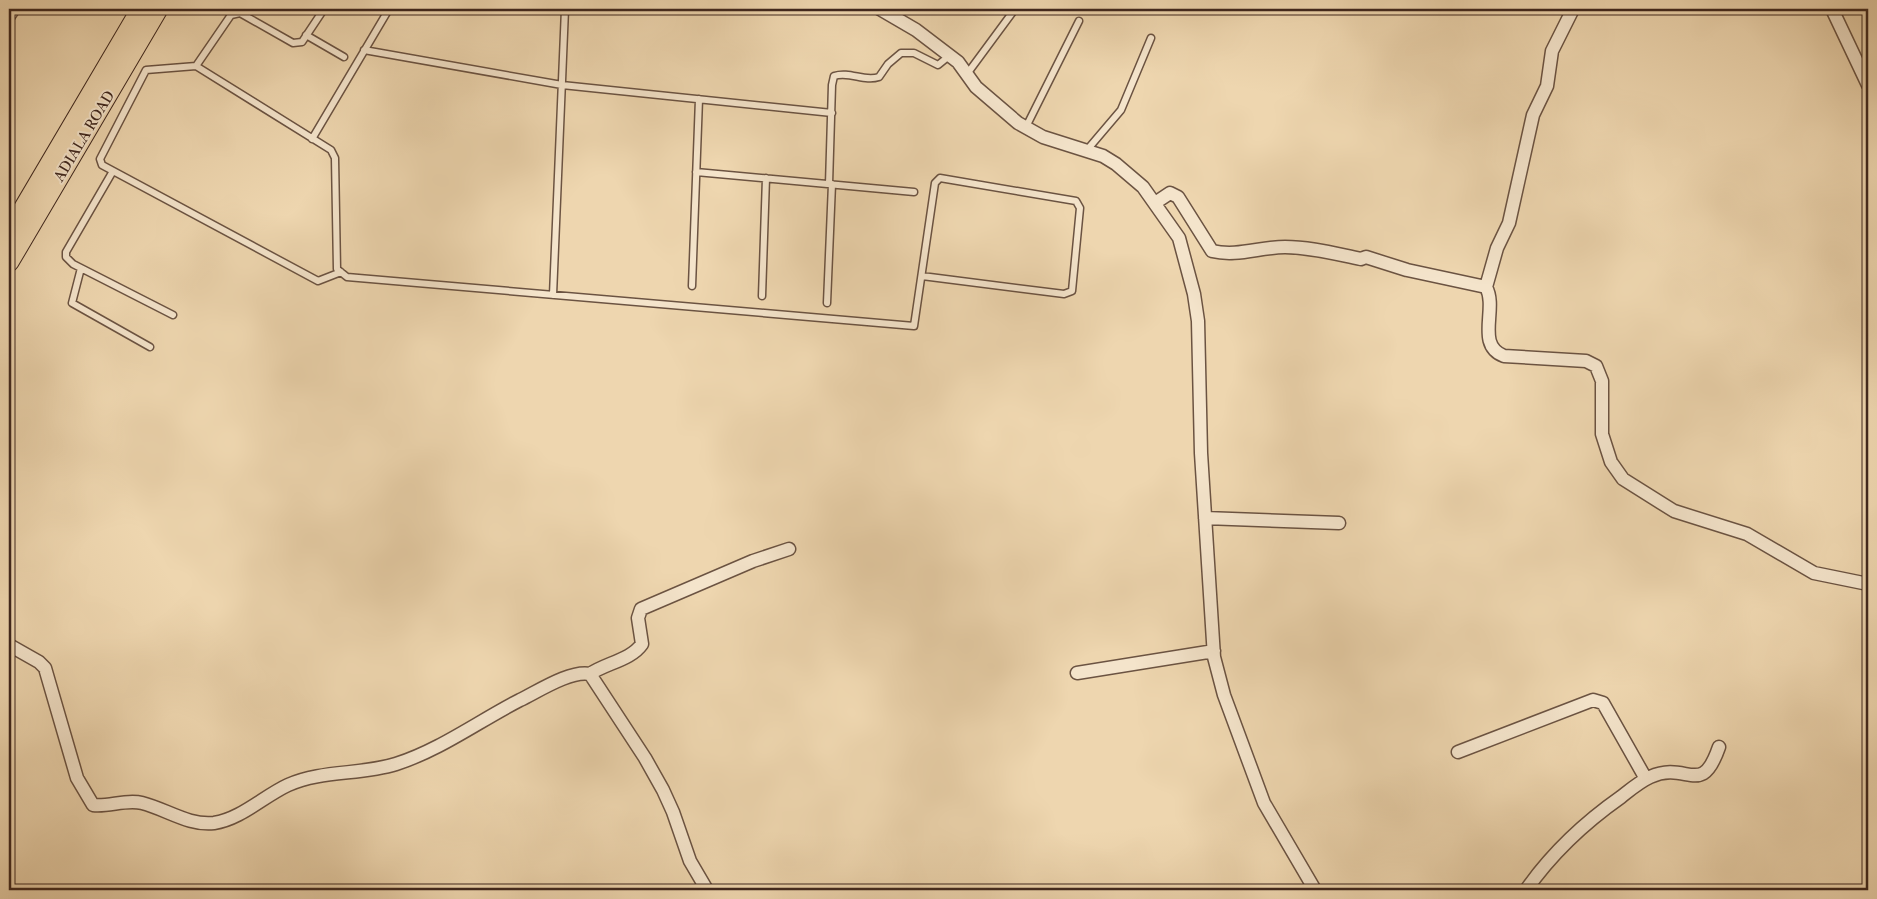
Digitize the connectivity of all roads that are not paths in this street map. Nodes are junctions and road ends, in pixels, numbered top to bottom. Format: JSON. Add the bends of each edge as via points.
{"nodes":[{"id":1,"x":17,"y":9,"type":"edge"},
{"id":2,"x":141,"y":9,"type":"edge"},
{"id":3,"x":158,"y":9,"type":"edge"},
{"id":4,"x":324,"y":9,"type":"edge"},
{"id":5,"x":388,"y":9,"type":"edge"},
{"id":6,"x":565,"y":9,"type":"edge"},
{"id":7,"x":880,"y":9,"type":"edge"},
{"id":8,"x":1014,"y":9,"type":"edge"},
{"id":9,"x":1573,"y":9,"type":"edge"},
{"id":10,"x":1832,"y":9,"type":"edge"},
{"id":11,"x":9,"y":20,"type":"edge"},
{"id":12,"x":1079,"y":21,"type":"dead end"},
{"id":13,"x":306,"y":35,"type":"junction"},
{"id":14,"x":1151,"y":38,"type":"dead end"},
{"id":15,"x":364,"y":50,"type":"junction"},
{"id":16,"x":949,"y":56,"type":"junction"},
{"id":17,"x":344,"y":57,"type":"dead end"},
{"id":18,"x":196,"y":66,"type":"junction"},
{"id":19,"x":966,"y":75,"type":"junction"},
{"id":20,"x":562,"y":85,"type":"junction"},
{"id":21,"x":1868,"y":85,"type":"edge"},
{"id":22,"x":699,"y":99,"type":"junction"},
{"id":23,"x":832,"y":113,"type":"junction"},
{"id":24,"x":1026,"y":127,"type":"junction"},
{"id":25,"x":312,"y":139,"type":"junction"},
{"id":26,"x":1087,"y":150,"type":"junction"},
{"id":27,"x":113,"y":171,"type":"junction"},
{"id":28,"x":696,"y":172,"type":"junction"},
{"id":29,"x":766,"y":178,"type":"junction"},
{"id":30,"x":830,"y":184,"type":"junction"},
{"id":31,"x":914,"y":192,"type":"dead end"},
{"id":32,"x":1155,"y":203,"type":"junction"},
{"id":33,"x":9,"y":233,"type":"edge"},
{"id":34,"x":9,"y":262,"type":"edge"},
{"id":35,"x":81,"y":268,"type":"junction"},
{"id":36,"x":342,"y":272,"type":"junction"},
{"id":37,"x":922,"y":276,"type":"junction"},
{"id":38,"x":692,"y":286,"type":"dead end"},
{"id":39,"x":1486,"y":287,"type":"junction"},
{"id":40,"x":553,"y":295,"type":"junction"},
{"id":41,"x":762,"y":296,"type":"dead end"},
{"id":42,"x":827,"y":302,"type":"dead end"},
{"id":43,"x":174,"y":315,"type":"dead end"},
{"id":44,"x":150,"y":347,"type":"dead end"},
{"id":45,"x":1205,"y":518,"type":"junction"},
{"id":46,"x":1339,"y":524,"type":"dead end"},
{"id":47,"x":789,"y":549,"type":"dead end"},
{"id":48,"x":1868,"y":584,"type":"edge"},
{"id":49,"x":9,"y":645,"type":"edge"},
{"id":50,"x":1214,"y":651,"type":"junction"},
{"id":51,"x":1077,"y":673,"type":"dead end"},
{"id":52,"x":590,"y":674,"type":"junction"},
{"id":53,"x":1719,"y":747,"type":"dead end"},
{"id":54,"x":1458,"y":752,"type":"dead end"},
{"id":55,"x":1646,"y":779,"type":"junction"},
{"id":56,"x":707,"y":890,"type":"edge"},
{"id":57,"x":1315,"y":890,"type":"edge"},
{"id":58,"x":1526,"y":890,"type":"edge"}],
"edges":[{"from":1,"to":11,"type":"lane"},
{"from":2,"to":33,"type":"main road","name":"ADIALA ROAD"},
{"from":3,"to":34,"type":"main road","name":"ADIALA ROAD"},
{"from":4,"to":13,"type":"lane"},
{"from":5,"to":15,"type":"lane"},
{"from":6,"to":20,"type":"lane"},
{"from":7,"to":16,"type":"street","via":[[916,30]]},
{"from":8,"to":19,"type":"lane"},
{"from":9,"to":39,"type":"street","via":[[1552,51],[1547,86],[1533,115],[1509,223],[1497,248]]},
{"from":10,"to":21,"type":"street"},
{"from":12,"to":24,"type":"lane"},
{"from":13,"to":17,"type":"lane"},
{"from":13,"to":18,"type":"lane","via":[[302,42],[292,43],[240,13],[231,14]]},
{"from":14,"to":26,"type":"lane","via":[[1121,110]]},
{"from":15,"to":20,"type":"lane"},
{"from":15,"to":25,"type":"lane"},
{"from":16,"to":19,"type":"street","via":[[958,62]]},
{"from":16,"to":23,"type":"lane","via":[[938,65],[914,53],[901,53],[879,77],[872,80],[844,73],[834,76]]},
{"from":18,"to":25,"type":"lane"},
{"from":18,"to":27,"type":"lane","via":[[146,70],[100,158],[102,165]]},
{"from":19,"to":24,"type":"street"},
{"from":20,"to":22,"type":"lane"},
{"from":20,"to":40,"type":"lane"},
{"from":22,"to":23,"type":"lane"},
{"from":22,"to":28,"type":"lane"},
{"from":23,"to":30,"type":"lane"},
{"from":24,"to":26,"type":"street","via":[[1043,137]]},
{"from":25,"to":36,"type":"lane","via":[[330,150],[335,158],[337,269]]},
{"from":26,"to":32,"type":"street","via":[[1116,164],[1143,187]]},
{"from":27,"to":35,"type":"lane","via":[[66,252],[66,257]]},
{"from":27,"to":36,"type":"lane","via":[[318,281]]},
{"from":28,"to":29,"type":"lane"},
{"from":28,"to":38,"type":"lane"},
{"from":29,"to":30,"type":"lane"},
{"from":29,"to":41,"type":"lane"},
{"from":30,"to":31,"type":"lane"},
{"from":30,"to":42,"type":"lane"},
{"from":32,"to":39,"type":"street","via":[[1170,193],[1174,194],[1212,251],[1230,253],[1306,248],[1366,258]]},
{"from":32,"to":45,"type":"street","via":[[1179,238],[1194,294],[1198,321]]},
{"from":35,"to":43,"type":"lane"},
{"from":35,"to":44,"type":"lane","via":[[72,303]]},
{"from":36,"to":40,"type":"lane","via":[[347,277]]},
{"from":37,"to":37,"type":"lane","via":[[935,184],[940,178],[1076,201],[1080,208],[1072,291],[1064,294]]},
{"from":37,"to":40,"type":"lane","via":[[914,326]]},
{"from":39,"to":48,"type":"street","via":[[1490,344],[1495,352],[1504,356],[1586,361],[1596,366],[1602,390],[1602,434],[1612,462],[1623,479],[1674,511],[1747,534],[1814,573]]},
{"from":45,"to":46,"type":"street"},
{"from":45,"to":50,"type":"street"},
{"from":47,"to":52,"type":"street","via":[[641,609],[638,618],[642,644],[637,651]]},
{"from":49,"to":52,"type":"street","via":[[45,668],[77,778],[93,805],[140,802],[199,823],[222,821],[289,784],[321,776],[371,770],[418,756],[551,684]]},
{"from":50,"to":51,"type":"street"},
{"from":50,"to":57,"type":"street","via":[[1224,695],[1264,803]]},
{"from":52,"to":56,"type":"street","via":[[646,758],[673,812],[690,861]]},
{"from":53,"to":55,"type":"street","via":[[1713,766],[1707,773],[1698,776],[1660,772]]},
{"from":54,"to":55,"type":"street","via":[[1593,700],[1603,703]]},
{"from":55,"to":58,"type":"street","via":[[1592,818],[1544,866]]}]}
